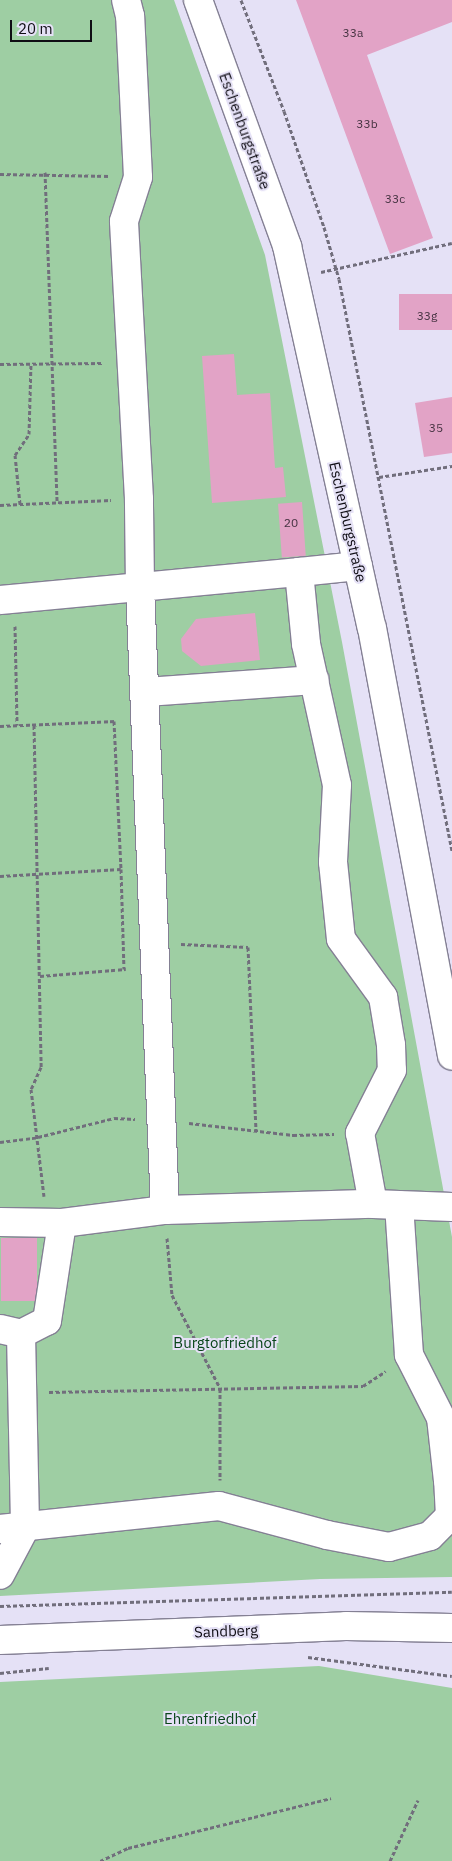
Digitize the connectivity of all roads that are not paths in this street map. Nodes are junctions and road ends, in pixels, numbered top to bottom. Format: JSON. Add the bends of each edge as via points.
{"nodes":[{"id":1,"x":126,"y":0,"type":"edge"},
{"id":2,"x":198,"y":0,"type":"edge"},
{"id":3,"x":358,"y":566,"type":"junction"},
{"id":4,"x":299,"y":572,"type":"junction"},
{"id":5,"x":140,"y":587,"type":"junction"},
{"id":6,"x":7,"y":599,"type":"edge"},
{"id":7,"x":315,"y":680,"type":"junction"},
{"id":8,"x":146,"y":692,"type":"junction"},
{"id":9,"x":452,"y":1056,"type":"edge"},
{"id":10,"x":372,"y":1204,"type":"junction"},
{"id":11,"x":399,"y":1205,"type":"junction"},
{"id":12,"x":452,"y":1207,"type":"edge"},
{"id":13,"x":165,"y":1210,"type":"junction"},
{"id":14,"x":0,"y":1222,"type":"edge"},
{"id":15,"x":54,"y":1222,"type":"junction"},
{"id":16,"x":10,"y":1332,"type":"edge"},
{"id":17,"x":13,"y":1529,"type":"edge"},
{"id":18,"x":0,"y":1575,"type":"edge"},
{"id":19,"x":452,"y":1628,"type":"edge"},
{"id":20,"x":0,"y":1640,"type":"edge"}],
"edges":[{"from":1,"to":5,"type":"street","via":[[130,16],[138,177],[124,221],[139,499]]},
{"from":2,"to":3,"type":"street","name":"Eschenburgstraße","via":[[287,246]]},
{"from":3,"to":4,"type":"street"},
{"from":3,"to":9,"type":"street","name":"Eschenburgstraße"},
{"from":4,"to":5,"type":"street"},
{"from":4,"to":7,"type":"street","via":[[306,644]]},
{"from":5,"to":6,"type":"street"},
{"from":5,"to":8,"type":"street"},
{"from":7,"to":8,"type":"street"},
{"from":7,"to":10,"type":"street","via":[[337,785],[334,862],[341,939],[383,997],[391,1045],[392,1070],[360,1132]]},
{"from":8,"to":13,"type":"street"},
{"from":10,"to":11,"type":"street"},
{"from":10,"to":13,"type":"street"},
{"from":11,"to":12,"type":"street"},
{"from":11,"to":17,"type":"street","via":[[409,1355],[441,1418],[450,1516],[430,1536],[389,1546],[327,1535],[220,1506]]},
{"from":13,"to":15,"type":"street"},
{"from":14,"to":15,"type":"street"},
{"from":15,"to":16,"type":"street","via":[[47,1321]]},
{"from":16,"to":17,"type":"street","via":[[22,1393]]},
{"from":17,"to":18,"type":"street"},
{"from":19,"to":20,"type":"street","name":"Sandberg","via":[[346,1626]]}]}
